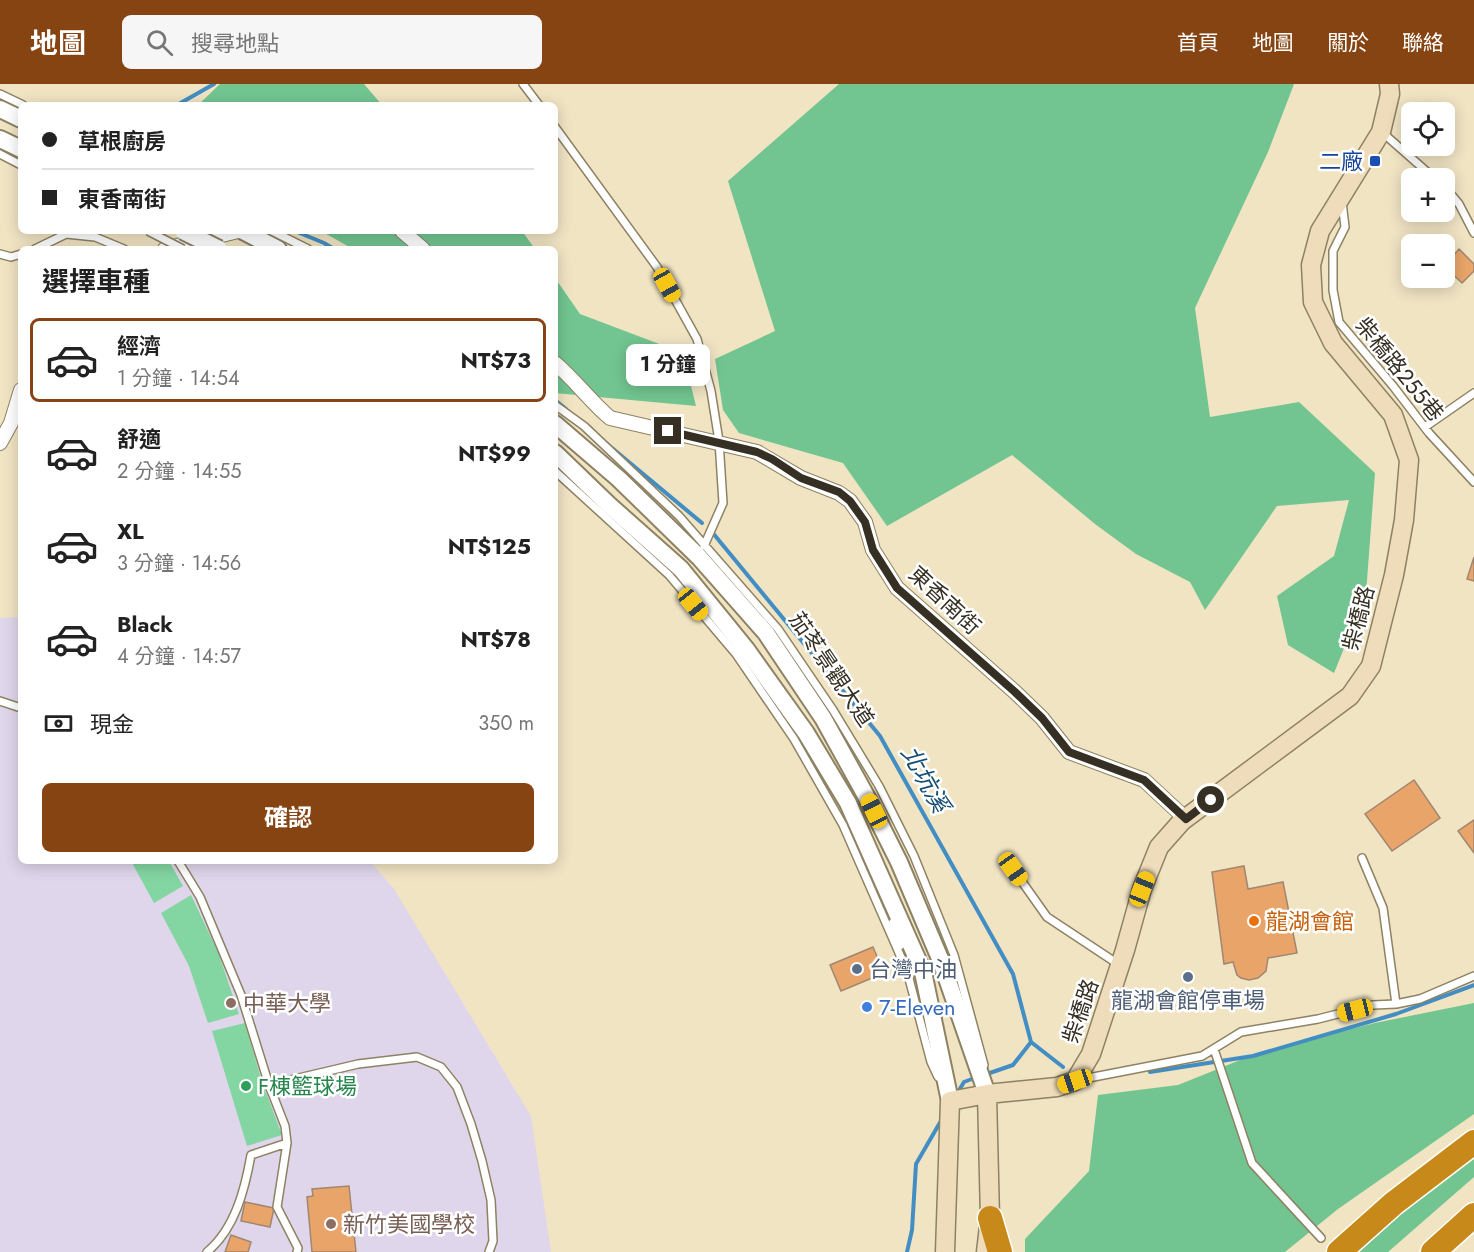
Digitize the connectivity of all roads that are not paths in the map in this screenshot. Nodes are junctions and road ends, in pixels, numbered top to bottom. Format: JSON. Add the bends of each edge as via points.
{"nodes":[{"id":1,"x":524,"y":84,"type":"edge"},
{"id":2,"x":1389,"y":84,"type":"edge"},
{"id":3,"x":0,"y":94,"type":"edge"},
{"id":4,"x":537,"y":102,"type":"edge"},
{"id":5,"x":18,"y":103,"type":"edge"},
{"id":6,"x":0,"y":109,"type":"edge"},
{"id":7,"x":18,"y":118,"type":"edge"},
{"id":8,"x":558,"y":131,"type":"edge"},
{"id":9,"x":1381,"y":132,"type":"junction"},
{"id":10,"x":0,"y":139,"type":"edge"},
{"id":11,"x":18,"y":148,"type":"edge"},
{"id":12,"x":0,"y":154,"type":"edge"},
{"id":13,"x":18,"y":163,"type":"edge"},
{"id":14,"x":1422,"y":168,"type":"edge"},
{"id":15,"x":1341,"y":195,"type":"junction"},
{"id":16,"x":1455,"y":199,"type":"edge"},
{"id":17,"x":1474,"y":233,"type":"edge"},
{"id":18,"x":66,"y":234,"type":"edge"},
{"id":19,"x":66,"y":234,"type":"edge"},
{"id":20,"x":154,"y":234,"type":"edge"},
{"id":21,"x":189,"y":234,"type":"edge"},
{"id":22,"x":228,"y":234,"type":"edge"},
{"id":23,"x":246,"y":234,"type":"edge"},
{"id":24,"x":278,"y":234,"type":"edge"},
{"id":25,"x":406,"y":234,"type":"edge"},
{"id":26,"x":41,"y":246,"type":"edge"},
{"id":27,"x":117,"y":246,"type":"edge"},
{"id":28,"x":177,"y":246,"type":"edge"},
{"id":29,"x":178,"y":246,"type":"edge"},
{"id":30,"x":213,"y":246,"type":"edge"},
{"id":31,"x":272,"y":246,"type":"edge"},
{"id":32,"x":302,"y":246,"type":"edge"},
{"id":33,"x":420,"y":246,"type":"edge"},
{"id":34,"x":0,"y":255,"type":"edge"},
{"id":35,"x":18,"y":255,"type":"edge"},
{"id":36,"x":558,"y":366,"type":"edge"},
{"id":37,"x":1474,"y":393,"type":"edge"},
{"id":38,"x":18,"y":400,"type":"edge"},
{"id":39,"x":558,"y":407,"type":"edge"},
{"id":40,"x":558,"y":427,"type":"edge"},
{"id":41,"x":1425,"y":427,"type":"junction"},
{"id":42,"x":719,"y":441,"type":"junction"},
{"id":43,"x":0,"y":443,"type":"edge"},
{"id":44,"x":558,"y":456,"type":"edge"},
{"id":45,"x":558,"y":474,"type":"edge"},
{"id":46,"x":1474,"y":482,"type":"edge"},
{"id":47,"x":702,"y":551,"type":"junction"},
{"id":48,"x":675,"y":572,"type":"junction"},
{"id":49,"x":803,"y":666,"type":"junction"},
{"id":50,"x":0,"y":701,"type":"edge"},
{"id":51,"x":18,"y":707,"type":"edge"},
{"id":52,"x":832,"y":735,"type":"junction"},
{"id":53,"x":1186,"y":819,"type":"junction"},
{"id":54,"x":1362,"y":858,"type":"dead end"},
{"id":55,"x":180,"y":864,"type":"edge"},
{"id":56,"x":878,"y":868,"type":"junction"},
{"id":57,"x":1013,"y":869,"type":"dead end"},
{"id":58,"x":1120,"y":966,"type":"junction"},
{"id":59,"x":907,"y":971,"type":"junction"},
{"id":60,"x":1474,"y":976,"type":"edge"},
{"id":61,"x":1396,"y":1004,"type":"junction"},
{"id":62,"x":1215,"y":1049,"type":"junction"},
{"id":63,"x":1075,"y":1081,"type":"junction"},
{"id":64,"x":269,"y":1085,"type":"junction"},
{"id":65,"x":987,"y":1094,"type":"junction"},
{"id":66,"x":950,"y":1101,"type":"junction"},
{"id":67,"x":1474,"y":1142,"type":"edge"},
{"id":68,"x":287,"y":1143,"type":"junction"},
{"id":69,"x":1474,"y":1215,"type":"edge"},
{"id":70,"x":990,"y":1218,"type":"junction"},
{"id":71,"x":1330,"y":1245,"type":"edge"},
{"id":72,"x":207,"y":1252,"type":"edge"},
{"id":73,"x":297,"y":1252,"type":"edge"},
{"id":74,"x":489,"y":1252,"type":"edge"},
{"id":75,"x":945,"y":1252,"type":"edge"},
{"id":76,"x":986,"y":1252,"type":"edge"},
{"id":77,"x":1000,"y":1252,"type":"edge"},
{"id":78,"x":1433,"y":1252,"type":"edge"}],
"edges":[{"from":1,"to":4,"type":"lane"},
{"from":2,"to":9,"type":"main road","name":"柴橋路"},
{"from":3,"to":5,"type":"lane"},
{"from":6,"to":7,"type":"street"},
{"from":8,"to":42,"type":"lane","via":[[657,267],[697,339]]},
{"from":9,"to":14,"type":"lane"},
{"from":9,"to":15,"type":"main road","name":"柴橋路"},
{"from":10,"to":11,"type":"street"},
{"from":12,"to":13,"type":"lane"},
{"from":15,"to":41,"type":"lane","name":"柴橋路255巷","via":[[1345,227],[1333,251],[1332,290],[1339,322]]},
{"from":15,"to":53,"type":"main road","name":"柴橋路","via":[[1320,231],[1311,265],[1313,302],[1333,344],[1393,415],[1409,460],[1394,575],[1371,666],[1350,696]]},
{"from":16,"to":17,"type":"lane"},
{"from":18,"to":27,"type":"lane","via":[[95,237]]},
{"from":19,"to":26,"type":"lane"},
{"from":20,"to":28,"type":"lane","bridge":true},
{"from":21,"to":30,"type":"street","bridge":true},
{"from":22,"to":29,"type":"street"},
{"from":23,"to":31,"type":"street"},
{"from":24,"to":32,"type":"lane"},
{"from":25,"to":33,"type":"street"},
{"from":34,"to":35,"type":"lane"},
{"from":36,"to":42,"type":"street","name":"東香南街","via":[[610,418]]},
{"from":37,"to":41,"type":"lane"},
{"from":38,"to":43,"type":"street"},
{"from":39,"to":47,"type":"lane","name":"茄苳景觀大道","via":[[679,516]]},
{"from":40,"to":47,"type":"street","name":"茄苳景觀大道"},
{"from":41,"to":46,"type":"lane","name":"柴橋路255巷"},
{"from":42,"to":47,"type":"lane","via":[[723,503]]},
{"from":42,"to":53,"type":"street","name":"東香南街","via":[[757,452],[801,478],[839,492],[865,522],[873,550],[897,588],[1022,698],[1069,752],[1144,780]]},
{"from":44,"to":48,"type":"street"},
{"from":45,"to":48,"type":"lane"},
{"from":47,"to":49,"type":"lane","name":"茄苳景觀大道","via":[[778,629]]},
{"from":47,"to":52,"type":"street","name":"茄苳景觀大道","via":[[766,633]]},
{"from":48,"to":56,"type":"street","via":[[746,649],[806,733],[848,803]]},
{"from":48,"to":59,"type":"lane","via":[[794,739],[843,825]]},
{"from":49,"to":52,"type":"lane"},
{"from":49,"to":65,"type":"lane","name":"茄苳景觀大道","via":[[879,786],[914,856],[954,955],[983,1055]]},
{"from":50,"to":51,"type":"lane"},
{"from":52,"to":65,"type":"street","name":"茄苳景觀大道","via":[[899,862],[940,961]]},
{"from":53,"to":58,"type":"main road","name":"柴橋路","via":[[1159,847],[1142,889]]},
{"from":54,"to":61,"type":"lane","via":[[1383,908]]},
{"from":55,"to":64,"type":"lane","via":[[200,897],[241,995]]},
{"from":56,"to":59,"type":"lane"},
{"from":56,"to":66,"type":"street","via":[[923,972]]},
{"from":57,"to":58,"type":"lane","via":[[1047,916]]},
{"from":58,"to":63,"type":"main road","name":"柴橋路","via":[[1091,1054]]},
{"from":59,"to":66,"type":"lane","via":[[931,1062]]},
{"from":60,"to":61,"type":"lane","via":[[1420,999]]},
{"from":61,"to":62,"type":"lane","via":[[1373,1005],[1241,1032]]},
{"from":62,"to":63,"type":"lane","via":[[1202,1056]]},
{"from":62,"to":71,"type":"lane","via":[[1252,1163]]},
{"from":63,"to":65,"type":"main road","via":[[1057,1087]]},
{"from":64,"to":68,"type":"lane","via":[[285,1126]]},
{"from":64,"to":74,"type":"lane","via":[[358,1064],[394,1060],[417,1058],[441,1067],[457,1087],[482,1161],[491,1200],[493,1241]]},
{"from":65,"to":66,"type":"main road"},
{"from":65,"to":70,"type":"main road","name":"茄苳景觀大道"},
{"from":66,"to":75,"type":"main road"},
{"from":67,"to":71,"type":"highway","via":[[1394,1203]]},
{"from":68,"to":72,"type":"lane","via":[[251,1155],[240,1201],[217,1244]]},
{"from":68,"to":73,"type":"lane","via":[[277,1207]]},
{"from":69,"to":78,"type":"highway"},
{"from":70,"to":76,"type":"main road","name":"茄苳景觀大道"},
{"from":70,"to":77,"type":"highway"}]}
